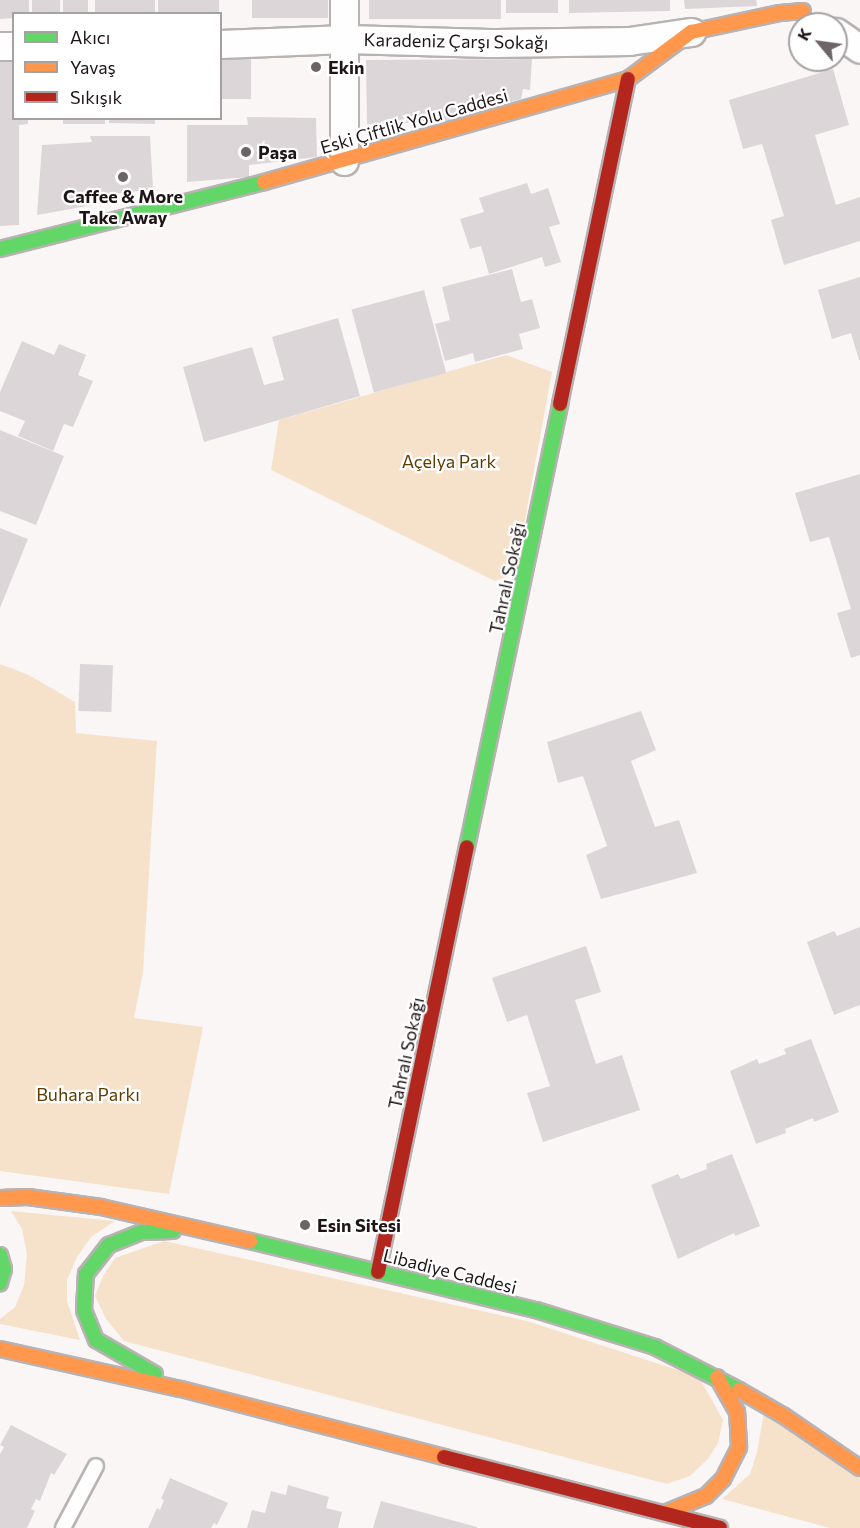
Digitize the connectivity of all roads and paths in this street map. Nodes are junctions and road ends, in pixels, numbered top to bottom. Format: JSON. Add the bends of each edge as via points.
{"nodes":[{"id":1,"x":344,"y":0,"type":"edge"},
{"id":2,"x":808,"y":9,"type":"edge"},
{"id":3,"x":691,"y":32,"type":"junction"},
{"id":4,"x":346,"y":39,"type":"junction"},
{"id":5,"x":222,"y":44,"type":"edge"},
{"id":6,"x":628,"y":79,"type":"junction"},
{"id":7,"x":344,"y":161,"type":"junction"},
{"id":8,"x":0,"y":249,"type":"edge"},
{"id":9,"x":0,"y":1198,"type":"edge"},
{"id":10,"x":204,"y":1230,"type":"junction"},
{"id":11,"x":0,"y":1255,"type":"edge"},
{"id":12,"x":378,"y":1272,"type":"junction"},
{"id":13,"x":0,"y":1282,"type":"edge"},
{"id":14,"x":0,"y":1350,"type":"edge"},
{"id":15,"x":717,"y":1377,"type":"junction"},
{"id":16,"x":181,"y":1389,"type":"junction"},
{"id":17,"x":96,"y":1466,"type":"dead end"},
{"id":18,"x":860,"y":1468,"type":"edge"},
{"id":19,"x":673,"y":1520,"type":"edge"},
{"id":20,"x":63,"y":1528,"type":"edge"},
{"id":21,"x":720,"y":1528,"type":"edge"}],
"edges":[{"from":1,"to":4,"type":"street"},
{"from":2,"to":3,"type":"main road"},
{"from":3,"to":4,"type":"street","name":"Karadeniz Çarşı Sokağı","via":[[629,41]]},
{"from":3,"to":6,"type":"main road"},
{"from":4,"to":5,"type":"street","name":"Karadeniz Çarşı Sokağı"},
{"from":4,"to":7,"type":"street"},
{"from":6,"to":7,"type":"main road","name":"Eski Çiftlik Yolu Caddesi"},
{"from":6,"to":12,"type":"main road","name":"Tahralı Sokağı"},
{"from":7,"to":8,"type":"main road","name":"Eski Çiftlik Yolu Caddesi"},
{"from":9,"to":10,"type":"main road","name":"Libadiye Caddesi","via":[[28,1197],[91,1206]]},
{"from":10,"to":12,"type":"main road","name":"Libadiye Caddesi"},
{"from":10,"to":16,"type":"main road","via":[[142,1233],[109,1245],[86,1274],[84,1310],[96,1340]]},
{"from":11,"to":13,"type":"main road","via":[[4,1269]]},
{"from":12,"to":15,"type":"main road","name":"Libadiye Caddesi","via":[[546,1313],[655,1347]]},
{"from":14,"to":16,"type":"main road"},
{"from":15,"to":18,"type":"main road","name":"Libadiye Caddesi","via":[[784,1416]]},
{"from":15,"to":19,"type":"main road","via":[[737,1412],[739,1447],[723,1479]]},
{"from":16,"to":19,"type":"main road"},
{"from":17,"to":20,"type":"lane"},
{"from":19,"to":21,"type":"main road"}]}
